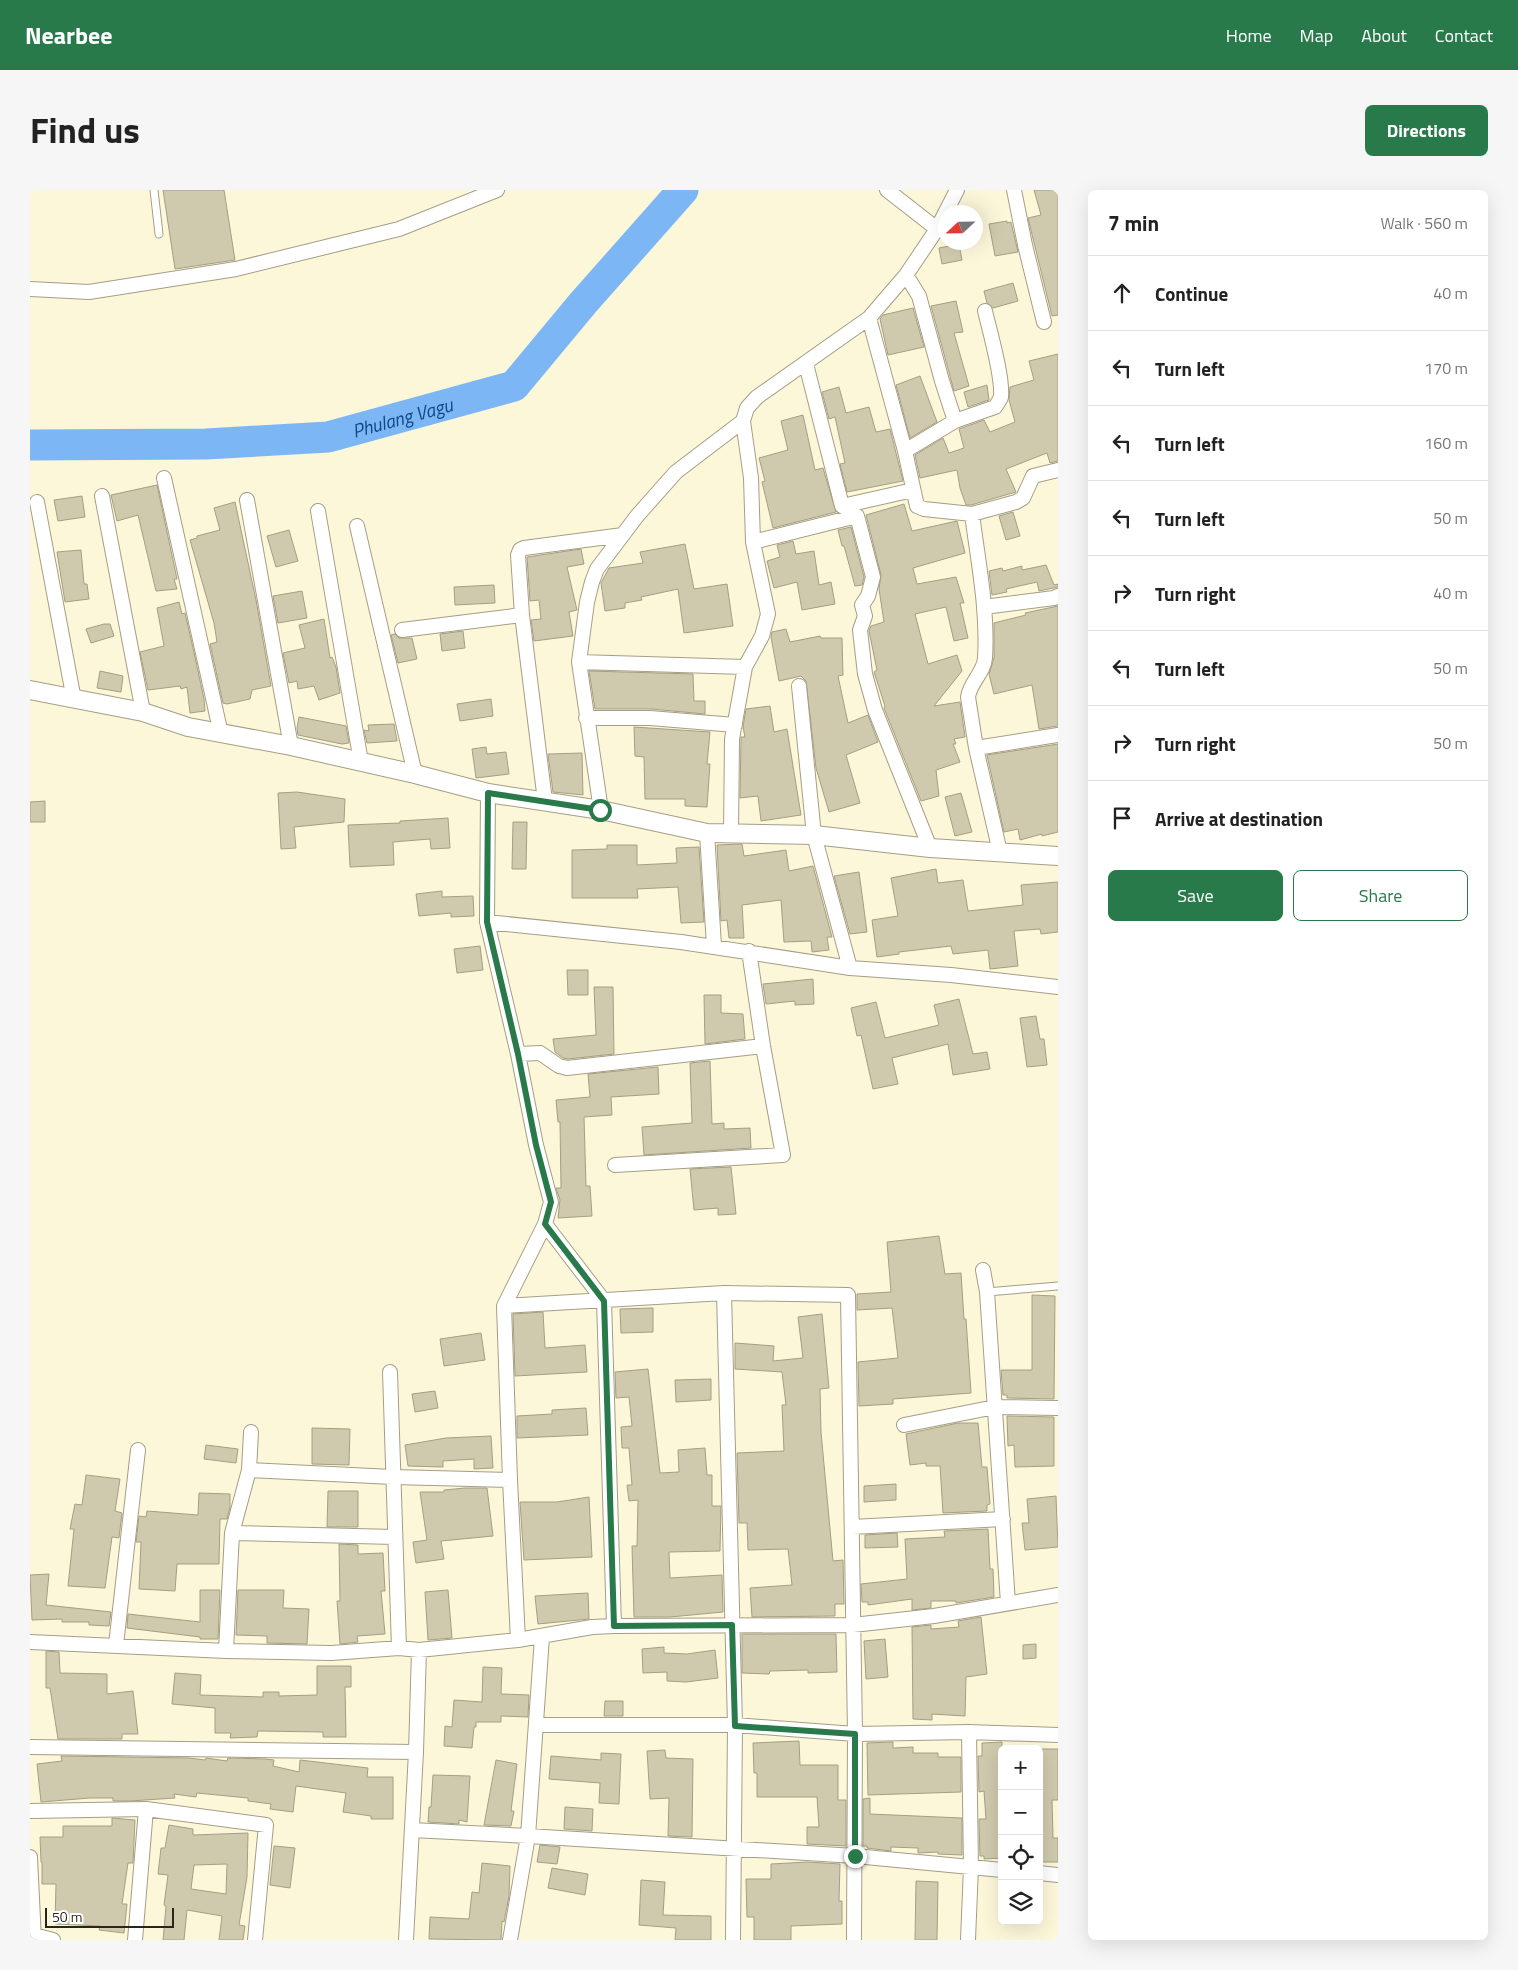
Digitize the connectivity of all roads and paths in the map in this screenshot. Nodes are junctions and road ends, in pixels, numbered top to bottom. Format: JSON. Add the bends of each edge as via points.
{"nodes":[{"id":1,"x":154,"y":190,"type":"edge"},
{"id":2,"x":497,"y":190,"type":"edge"},
{"id":3,"x":887,"y":190,"type":"edge"},
{"id":4,"x":957,"y":190,"type":"edge"},
{"id":5,"x":1014,"y":190,"type":"edge"},
{"id":6,"x":937,"y":229,"type":"junction"},
{"id":7,"x":160,"y":234,"type":"dead end"},
{"id":8,"x":906,"y":276,"type":"junction"},
{"id":9,"x":30,"y":289,"type":"edge"},
{"id":10,"x":986,"y":311,"type":"dead end"},
{"id":11,"x":869,"y":318,"type":"junction"},
{"id":12,"x":1044,"y":322,"type":"dead end"},
{"id":13,"x":806,"y":364,"type":"junction"},
{"id":14,"x":743,"y":421,"type":"junction"},
{"id":15,"x":955,"y":421,"type":"junction"},
{"id":16,"x":905,"y":451,"type":"junction"},
{"id":17,"x":1058,"y":470,"type":"edge"},
{"id":18,"x":164,"y":478,"type":"dead end"},
{"id":19,"x":913,"y":490,"type":"junction"},
{"id":20,"x":102,"y":496,"type":"dead end"},
{"id":21,"x":247,"y":500,"type":"dead end"},
{"id":22,"x":36,"y":502,"type":"dead end"},
{"id":23,"x":842,"y":506,"type":"junction"},
{"id":24,"x":318,"y":511,"type":"dead end"},
{"id":25,"x":972,"y":514,"type":"junction"},
{"id":26,"x":857,"y":516,"type":"junction"},
{"id":27,"x":357,"y":526,"type":"dead end"},
{"id":28,"x":623,"y":535,"type":"junction"},
{"id":29,"x":753,"y":542,"type":"junction"},
{"id":30,"x":1058,"y":596,"type":"edge"},
{"id":31,"x":984,"y":607,"type":"junction"},
{"id":32,"x":522,"y":615,"type":"junction"},
{"id":33,"x":402,"y":630,"type":"dead end"},
{"id":34,"x":579,"y":662,"type":"junction"},
{"id":35,"x":745,"y":667,"type":"junction"},
{"id":36,"x":799,"y":686,"type":"dead end"},
{"id":37,"x":30,"y":690,"type":"edge"},
{"id":38,"x":74,"y":700,"type":"junction"},
{"id":39,"x":143,"y":712,"type":"junction"},
{"id":40,"x":586,"y":718,"type":"junction"},
{"id":41,"x":734,"y":725,"type":"junction"},
{"id":42,"x":221,"y":734,"type":"junction"},
{"id":43,"x":1058,"y":735,"type":"edge"},
{"id":44,"x":291,"y":746,"type":"junction"},
{"id":45,"x":976,"y":748,"type":"junction"},
{"id":46,"x":361,"y":762,"type":"junction"},
{"id":47,"x":415,"y":774,"type":"junction"},
{"id":48,"x":488,"y":793,"type":"junction"},
{"id":49,"x":545,"y":801,"type":"junction"},
{"id":50,"x":600,"y":810,"type":"junction"},
{"id":51,"x":707,"y":832,"type":"junction"},
{"id":52,"x":731,"y":833,"type":"junction"},
{"id":53,"x":814,"y":835,"type":"junction"},
{"id":54,"x":930,"y":848,"type":"junction"},
{"id":55,"x":1000,"y":852,"type":"junction"},
{"id":56,"x":1058,"y":856,"type":"edge"},
{"id":57,"x":487,"y":922,"type":"junction"},
{"id":58,"x":714,"y":946,"type":"junction"},
{"id":59,"x":749,"y":951,"type":"junction"},
{"id":60,"x":850,"y":968,"type":"junction"},
{"id":61,"x":1058,"y":987,"type":"edge"},
{"id":62,"x":763,"y":1046,"type":"junction"},
{"id":63,"x":518,"y":1054,"type":"junction"},
{"id":64,"x":615,"y":1165,"type":"dead end"},
{"id":65,"x":545,"y":1224,"type":"junction"},
{"id":66,"x":983,"y":1270,"type":"dead end"},
{"id":67,"x":1058,"y":1286,"type":"edge"},
{"id":68,"x":987,"y":1292,"type":"junction"},
{"id":69,"x":724,"y":1293,"type":"junction"},
{"id":70,"x":604,"y":1301,"type":"junction"},
{"id":71,"x":504,"y":1306,"type":"junction"},
{"id":72,"x":390,"y":1372,"type":"dead end"},
{"id":73,"x":995,"y":1407,"type":"junction"},
{"id":74,"x":1058,"y":1408,"type":"edge"},
{"id":75,"x":904,"y":1425,"type":"dead end"},
{"id":76,"x":251,"y":1432,"type":"dead end"},
{"id":77,"x":138,"y":1450,"type":"dead end"},
{"id":78,"x":249,"y":1470,"type":"junction"},
{"id":79,"x":393,"y":1477,"type":"junction"},
{"id":80,"x":510,"y":1480,"type":"junction"},
{"id":81,"x":1003,"y":1519,"type":"junction"},
{"id":82,"x":852,"y":1527,"type":"junction"},
{"id":83,"x":232,"y":1533,"type":"junction"},
{"id":84,"x":395,"y":1537,"type":"junction"},
{"id":85,"x":1058,"y":1595,"type":"edge"},
{"id":86,"x":1008,"y":1603,"type":"junction"},
{"id":87,"x":732,"y":1625,"type":"junction"},
{"id":88,"x":853,"y":1625,"type":"junction"},
{"id":89,"x":614,"y":1626,"type":"junction"},
{"id":90,"x":542,"y":1637,"type":"junction"},
{"id":91,"x":518,"y":1640,"type":"junction"},
{"id":92,"x":30,"y":1642,"type":"edge"},
{"id":93,"x":116,"y":1645,"type":"junction"},
{"id":94,"x":399,"y":1648,"type":"junction"},
{"id":95,"x":420,"y":1650,"type":"junction"},
{"id":96,"x":226,"y":1651,"type":"junction"},
{"id":97,"x":536,"y":1725,"type":"junction"},
{"id":98,"x":735,"y":1726,"type":"junction"},
{"id":99,"x":969,"y":1732,"type":"junction"},
{"id":100,"x":855,"y":1734,"type":"junction"},
{"id":101,"x":1058,"y":1735,"type":"edge"},
{"id":102,"x":30,"y":1747,"type":"edge"},
{"id":103,"x":416,"y":1752,"type":"junction"},
{"id":104,"x":146,"y":1809,"type":"junction"},
{"id":105,"x":30,"y":1811,"type":"edge"},
{"id":106,"x":412,"y":1830,"type":"junction"},
{"id":107,"x":528,"y":1836,"type":"junction"},
{"id":108,"x":734,"y":1849,"type":"junction"},
{"id":109,"x":855,"y":1856,"type":"junction"},
{"id":110,"x":30,"y":1857,"type":"edge"},
{"id":111,"x":970,"y":1867,"type":"junction"},
{"id":112,"x":998,"y":1870,"type":"edge"},
{"id":113,"x":1043,"y":1873,"type":"edge"},
{"id":114,"x":1058,"y":1875,"type":"edge"},
{"id":115,"x":32,"y":1937,"type":"edge"},
{"id":116,"x":53,"y":1940,"type":"edge"},
{"id":117,"x":135,"y":1940,"type":"edge"},
{"id":118,"x":255,"y":1940,"type":"edge"},
{"id":119,"x":406,"y":1940,"type":"edge"},
{"id":120,"x":510,"y":1940,"type":"edge"},
{"id":121,"x":733,"y":1940,"type":"edge"},
{"id":122,"x":854,"y":1940,"type":"edge"},
{"id":123,"x":968,"y":1940,"type":"edge"}],
"edges":[{"from":1,"to":7,"type":"lane"},
{"from":2,"to":9,"type":"street","via":[[399,229],[236,270],[89,292]]},
{"from":3,"to":6,"type":"street"},
{"from":4,"to":6,"type":"street"},
{"from":5,"to":12,"type":"street"},
{"from":6,"to":8,"type":"street"},
{"from":8,"to":11,"type":"street"},
{"from":8,"to":15,"type":"street","via":[[919,296]]},
{"from":10,"to":15,"type":"street","via":[[1001,398],[995,407]]},
{"from":11,"to":13,"type":"street"},
{"from":11,"to":16,"type":"street"},
{"from":13,"to":14,"type":"street","via":[[757,397],[747,408]]},
{"from":13,"to":23,"type":"street"},
{"from":14,"to":28,"type":"street","via":[[676,472]]},
{"from":14,"to":29,"type":"street","via":[[752,478]]},
{"from":15,"to":16,"type":"street"},
{"from":16,"to":19,"type":"street"},
{"from":17,"to":25,"type":"street","via":[[1033,476],[1023,498],[1016,502]]},
{"from":18,"to":42,"type":"street"},
{"from":19,"to":23,"type":"street"},
{"from":19,"to":25,"type":"street","via":[[920,509]]},
{"from":20,"to":39,"type":"street"},
{"from":21,"to":44,"type":"street"},
{"from":22,"to":38,"type":"street"},
{"from":23,"to":26,"type":"street"},
{"from":24,"to":46,"type":"street"},
{"from":25,"to":31,"type":"street"},
{"from":26,"to":29,"type":"street"},
{"from":26,"to":54,"type":"street","via":[[873,577],[862,605],[864,616],[860,630],[865,674],[875,710]]},
{"from":27,"to":47,"type":"street"},
{"from":28,"to":32,"type":"street","via":[[520,550]]},
{"from":28,"to":34,"type":"street","via":[[597,569],[592,582]]},
{"from":29,"to":35,"type":"street","via":[[768,614],[762,636]]},
{"from":30,"to":31,"type":"street"},
{"from":31,"to":45,"type":"street","via":[[984,660],[968,692]]},
{"from":32,"to":33,"type":"street"},
{"from":32,"to":49,"type":"street"},
{"from":34,"to":35,"type":"street"},
{"from":34,"to":40,"type":"street"},
{"from":35,"to":41,"type":"street"},
{"from":36,"to":53,"type":"street"},
{"from":37,"to":38,"type":"street"},
{"from":38,"to":39,"type":"street"},
{"from":39,"to":42,"type":"street"},
{"from":40,"to":41,"type":"street","via":[[650,718]]},
{"from":40,"to":50,"type":"street"},
{"from":41,"to":52,"type":"street"},
{"from":42,"to":44,"type":"street"},
{"from":43,"to":45,"type":"street"},
{"from":44,"to":46,"type":"street"},
{"from":45,"to":55,"type":"street"},
{"from":46,"to":47,"type":"street"},
{"from":47,"to":48,"type":"street"},
{"from":48,"to":49,"type":"street"},
{"from":48,"to":57,"type":"street"},
{"from":49,"to":50,"type":"street"},
{"from":50,"to":51,"type":"street"},
{"from":51,"to":52,"type":"street"},
{"from":51,"to":58,"type":"street"},
{"from":52,"to":53,"type":"street"},
{"from":53,"to":54,"type":"street"},
{"from":53,"to":60,"type":"street"},
{"from":54,"to":55,"type":"street"},
{"from":55,"to":56,"type":"street"},
{"from":57,"to":58,"type":"street"},
{"from":57,"to":63,"type":"street"},
{"from":58,"to":59,"type":"street"},
{"from":59,"to":60,"type":"street"},
{"from":59,"to":62,"type":"street"},
{"from":60,"to":61,"type":"street"},
{"from":62,"to":63,"type":"street","via":[[567,1068],[540,1053]]},
{"from":62,"to":64,"type":"street","via":[[783,1155]]},
{"from":63,"to":65,"type":"street","via":[[551,1202]]},
{"from":65,"to":70,"type":"street"},
{"from":65,"to":71,"type":"street"},
{"from":66,"to":68,"type":"street"},
{"from":67,"to":68,"type":"lane"},
{"from":68,"to":73,"type":"street"},
{"from":69,"to":70,"type":"street"},
{"from":69,"to":82,"type":"street","via":[[848,1295]]},
{"from":69,"to":87,"type":"street"},
{"from":70,"to":71,"type":"street"},
{"from":70,"to":89,"type":"street"},
{"from":71,"to":80,"type":"street"},
{"from":72,"to":79,"type":"street"},
{"from":73,"to":74,"type":"street"},
{"from":73,"to":75,"type":"street"},
{"from":73,"to":81,"type":"street"},
{"from":76,"to":78,"type":"street"},
{"from":77,"to":93,"type":"street"},
{"from":78,"to":79,"type":"street"},
{"from":78,"to":83,"type":"street"},
{"from":79,"to":80,"type":"street"},
{"from":79,"to":84,"type":"street"},
{"from":80,"to":91,"type":"street"},
{"from":81,"to":82,"type":"street"},
{"from":81,"to":86,"type":"street"},
{"from":82,"to":88,"type":"street"},
{"from":83,"to":84,"type":"street"},
{"from":83,"to":96,"type":"street"},
{"from":84,"to":94,"type":"street"},
{"from":85,"to":86,"type":"street"},
{"from":86,"to":88,"type":"street"},
{"from":87,"to":88,"type":"street"},
{"from":87,"to":89,"type":"street"},
{"from":87,"to":98,"type":"street"},
{"from":88,"to":100,"type":"street"},
{"from":89,"to":90,"type":"street"},
{"from":90,"to":91,"type":"street"},
{"from":90,"to":97,"type":"street"},
{"from":91,"to":95,"type":"street"},
{"from":92,"to":93,"type":"street"},
{"from":93,"to":96,"type":"street"},
{"from":94,"to":95,"type":"street"},
{"from":94,"to":96,"type":"street","via":[[332,1653]]},
{"from":95,"to":103,"type":"street"},
{"from":97,"to":98,"type":"street"},
{"from":97,"to":107,"type":"street"},
{"from":98,"to":100,"type":"street"},
{"from":98,"to":108,"type":"street"},
{"from":99,"to":100,"type":"street"},
{"from":99,"to":101,"type":"street"},
{"from":99,"to":111,"type":"street"},
{"from":100,"to":109,"type":"street"},
{"from":102,"to":103,"type":"street"},
{"from":103,"to":106,"type":"street"},
{"from":104,"to":105,"type":"street"},
{"from":104,"to":117,"type":"street"},
{"from":104,"to":118,"type":"street","via":[[266,1825]]},
{"from":106,"to":107,"type":"street"},
{"from":106,"to":119,"type":"street"},
{"from":107,"to":108,"type":"street"},
{"from":107,"to":120,"type":"street"},
{"from":108,"to":109,"type":"street"},
{"from":108,"to":121,"type":"street"},
{"from":109,"to":111,"type":"street"},
{"from":109,"to":122,"type":"street"},
{"from":110,"to":115,"type":"street"},
{"from":111,"to":112,"type":"street"},
{"from":111,"to":123,"type":"street"},
{"from":113,"to":114,"type":"street"},
{"from":115,"to":116,"type":"street"}]}
